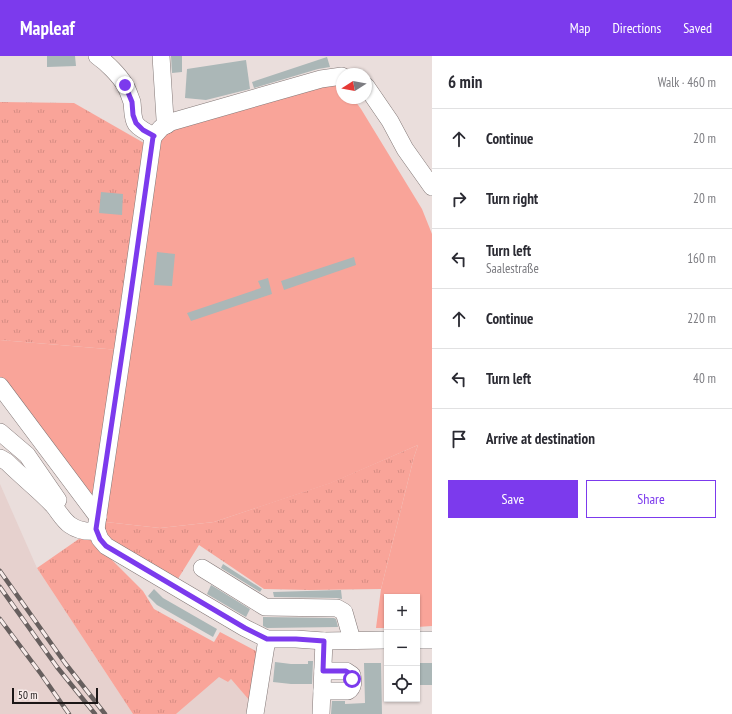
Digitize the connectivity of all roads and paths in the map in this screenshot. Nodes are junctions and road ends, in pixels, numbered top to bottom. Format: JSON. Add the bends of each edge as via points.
{"nodes":[{"id":1,"x":97,"y":56,"type":"edge"},
{"id":2,"x":161,"y":56,"type":"edge"},
{"id":3,"x":336,"y":77,"type":"edge"},
{"id":4,"x":372,"y":95,"type":"edge"},
{"id":5,"x":167,"y":125,"type":"junction"},
{"id":6,"x":154,"y":136,"type":"junction"},
{"id":7,"x":432,"y":187,"type":"edge"},
{"id":8,"x":0,"y":386,"type":"edge"},
{"id":9,"x":0,"y":432,"type":"edge"},
{"id":10,"x":13,"y":443,"type":"junction"},
{"id":11,"x":2,"y":459,"type":"edge"},
{"id":12,"x":61,"y":509,"type":"junction"},
{"id":13,"x":97,"y":524,"type":"junction"},
{"id":14,"x":202,"y":568,"type":"dead end"},
{"id":15,"x":259,"y":603,"type":"junction"},
{"id":16,"x":263,"y":637,"type":"junction"},
{"id":17,"x":352,"y":640,"type":"junction"},
{"id":18,"x":384,"y":640,"type":"edge"},
{"id":19,"x":420,"y":640,"type":"edge"},
{"id":20,"x":432,"y":640,"type":"edge"},
{"id":21,"x":324,"y":641,"type":"junction"},
{"id":22,"x":323,"y":671,"type":"junction"},
{"id":23,"x":322,"y":691,"type":"junction"},
{"id":24,"x":254,"y":714,"type":"edge"},
{"id":25,"x":321,"y":714,"type":"edge"}],
"edges":[{"from":1,"to":6,"type":"street","via":[[125,85],[136,123]]},
{"from":2,"to":5,"type":"street"},
{"from":3,"to":5,"type":"street","via":[[321,79]]},
{"from":4,"to":7,"type":"street"},
{"from":5,"to":6,"type":"street"},
{"from":6,"to":13,"type":"street"},
{"from":8,"to":13,"type":"street"},
{"from":9,"to":10,"type":"street"},
{"from":10,"to":11,"type":"street"},
{"from":10,"to":12,"type":"street","via":[[27,456]]},
{"from":11,"to":12,"type":"street","via":[[47,500]]},
{"from":12,"to":13,"type":"street","via":[[66,521],[74,527],[85,531]]},
{"from":13,"to":16,"type":"street","via":[[100,539],[106,546]]},
{"from":14,"to":15,"type":"street"},
{"from":15,"to":16,"type":"street"},
{"from":15,"to":17,"type":"street","via":[[265,607],[337,608],[344,612]]},
{"from":16,"to":21,"type":"street"},
{"from":16,"to":24,"type":"street"},
{"from":17,"to":18,"type":"street"},
{"from":17,"to":21,"type":"street"},
{"from":19,"to":20,"type":"street"},
{"from":21,"to":22,"type":"street"},
{"from":22,"to":23,"type":"street"},
{"from":22,"to":23,"type":"street","via":[[349,672],[352,675],[353,686],[348,691]]},
{"from":23,"to":25,"type":"street"}]}
